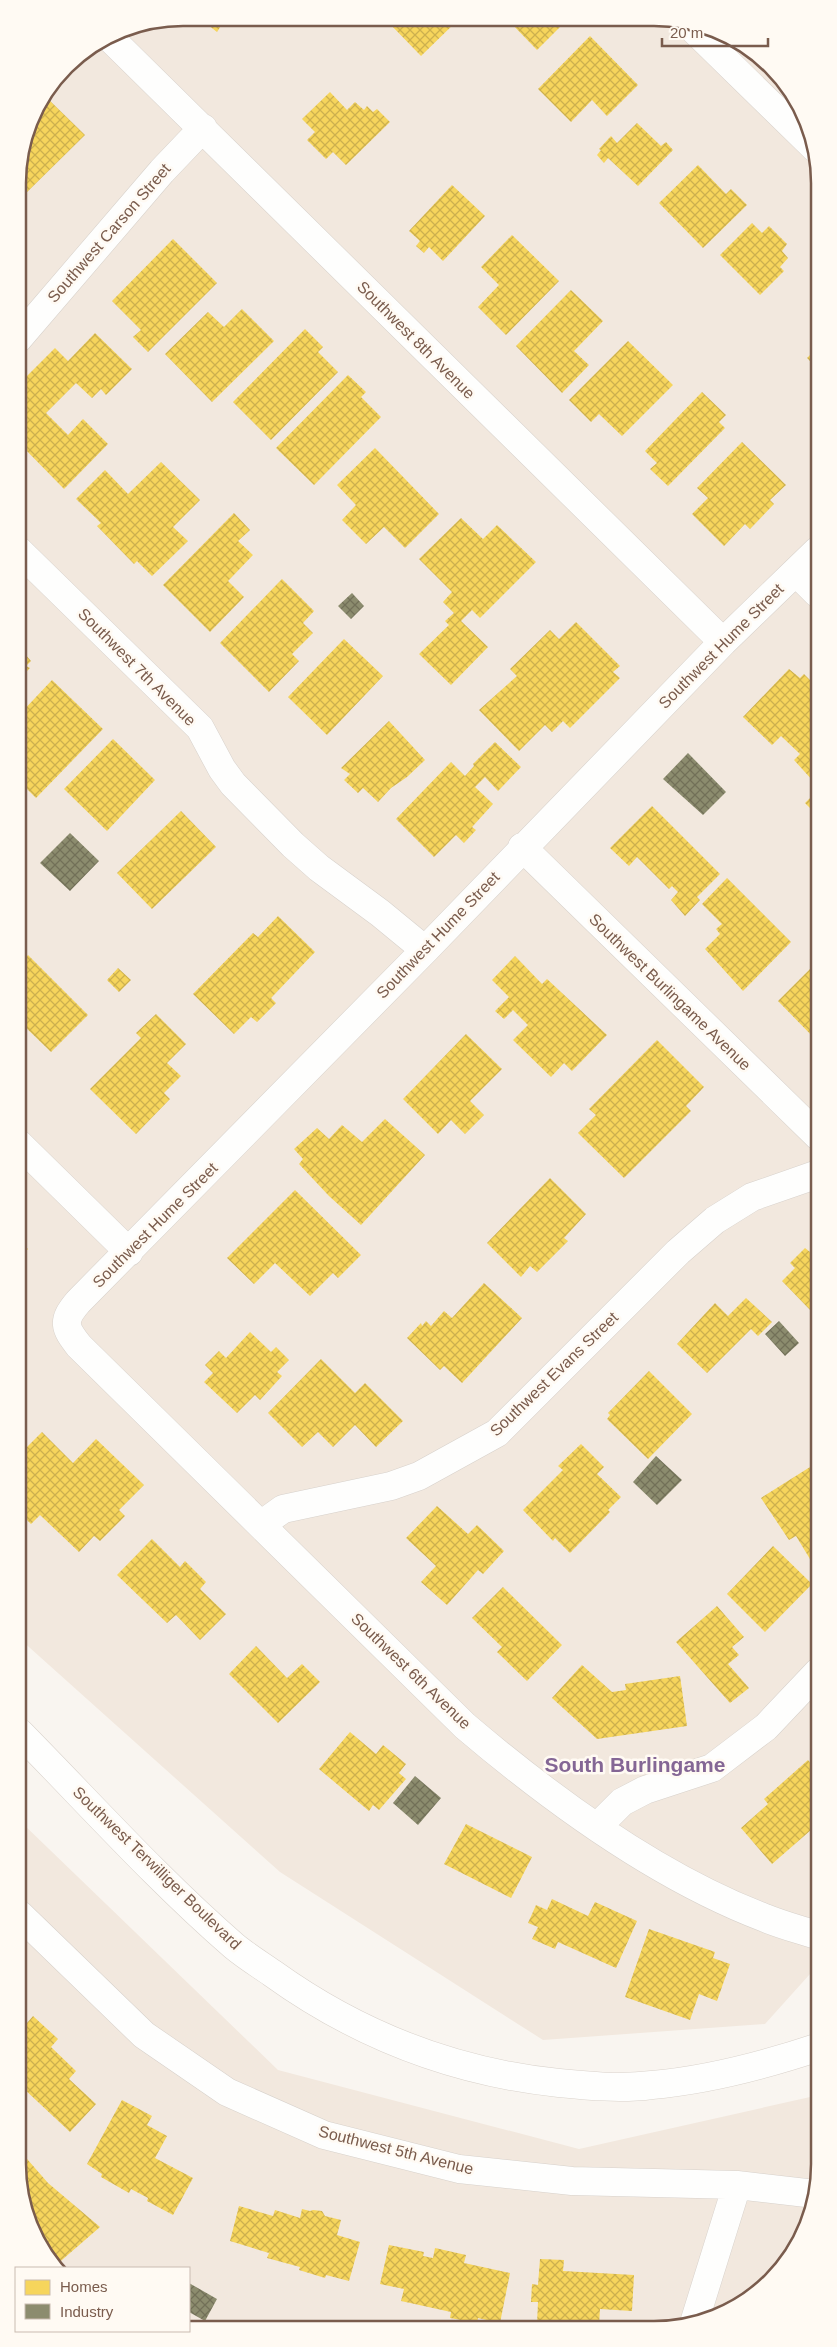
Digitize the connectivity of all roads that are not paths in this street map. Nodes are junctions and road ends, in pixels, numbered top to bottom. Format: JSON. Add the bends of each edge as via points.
{"nodes":[{"id":1,"x":697,"y":33,"type":"edge"},
{"id":2,"x":114,"y":42,"type":"edge"},
{"id":3,"x":202,"y":128,"type":"junction"},
{"id":4,"x":803,"y":135,"type":"edge"},
{"id":5,"x":27,"y":329,"type":"edge"},
{"id":6,"x":811,"y":557,"type":"edge"},
{"id":7,"x":27,"y":559,"type":"edge"},
{"id":8,"x":796,"y":572,"type":"junction"},
{"id":9,"x":811,"y":587,"type":"edge"},
{"id":10,"x":723,"y":642,"type":"junction"},
{"id":11,"x":522,"y":847,"type":"junction"},
{"id":12,"x":425,"y":950,"type":"junction"},
{"id":13,"x":811,"y":1129,"type":"edge"},
{"id":14,"x":27,"y":1151,"type":"edge"},
{"id":15,"x":811,"y":1177,"type":"edge"},
{"id":16,"x":129,"y":1252,"type":"junction"},
{"id":17,"x":66,"y":1324,"type":"joint"},
{"id":18,"x":262,"y":1524,"type":"junction"},
{"id":19,"x":810,"y":1680,"type":"edge"},
{"id":20,"x":26,"y":1739,"type":"edge"},
{"id":21,"x":597,"y":1827,"type":"junction"},
{"id":22,"x":26,"y":1921,"type":"edge"},
{"id":23,"x":810,"y":1933,"type":"edge"},
{"id":24,"x":810,"y":2050,"type":"edge"},
{"id":25,"x":737,"y":2185,"type":"junction"},
{"id":26,"x":808,"y":2193,"type":"edge"},
{"id":27,"x":697,"y":2314,"type":"edge"}],
"edges":[{"from":1,"to":4,"type":"street"},
{"from":2,"to":3,"type":"street","name":"Southwest 8th Avenue"},
{"from":3,"to":5,"type":"street","name":"Southwest Carson Street"},
{"from":3,"to":10,"type":"street","name":"Southwest 8th Avenue"},
{"from":6,"to":8,"type":"street","name":"Southwest Hume Street"},
{"from":7,"to":12,"type":"street","name":"Southwest 7th Avenue","via":[[200,728],[232,784],[293,845]]},
{"from":8,"to":9,"type":"street"},
{"from":8,"to":10,"type":"street","name":"Southwest Hume Street"},
{"from":10,"to":11,"type":"street","name":"Southwest Hume Street"},
{"from":11,"to":12,"type":"street","name":"Southwest Hume Street"},
{"from":11,"to":13,"type":"street","name":"Southwest Burlingame Avenue"},
{"from":12,"to":16,"type":"street","name":"Southwest Hume Street"},
{"from":14,"to":16,"type":"street"},
{"from":15,"to":18,"type":"street","name":"Southwest Evans Street","via":[[752,1197],[715,1220],[678,1252],[497,1433],[419,1476],[391,1486],[283,1509]]},
{"from":16,"to":17,"type":"street","name":"Southwest Hume Street","via":[[78,1302],[68,1314]]},
{"from":17,"to":18,"type":"street","name":"Southwest 6th Avenue","via":[[79,1346]]},
{"from":18,"to":21,"type":"street","name":"Southwest 6th Avenue","via":[[465,1726],[548,1793]]},
{"from":19,"to":21,"type":"street","via":[[766,1728],[712,1768],[637,1794],[622,1802]]},
{"from":20,"to":24,"type":"street","name":"Southwest Terwilliger Boulevard","via":[[236,1947],[341,2017],[400,2045],[469,2068],[520,2079],[591,2086],[650,2086],[703,2078]]},
{"from":21,"to":23,"type":"street","name":"Southwest 6th Avenue","via":[[663,1868],[712,1893],[764,1918]]},
{"from":22,"to":25,"type":"street","name":"Southwest 5th Avenue","via":[[144,2035],[227,2092],[324,2134],[459,2169],[572,2181]]},
{"from":25,"to":26,"type":"street","name":"Southwest 5th Avenue"},
{"from":25,"to":27,"type":"street"}]}
